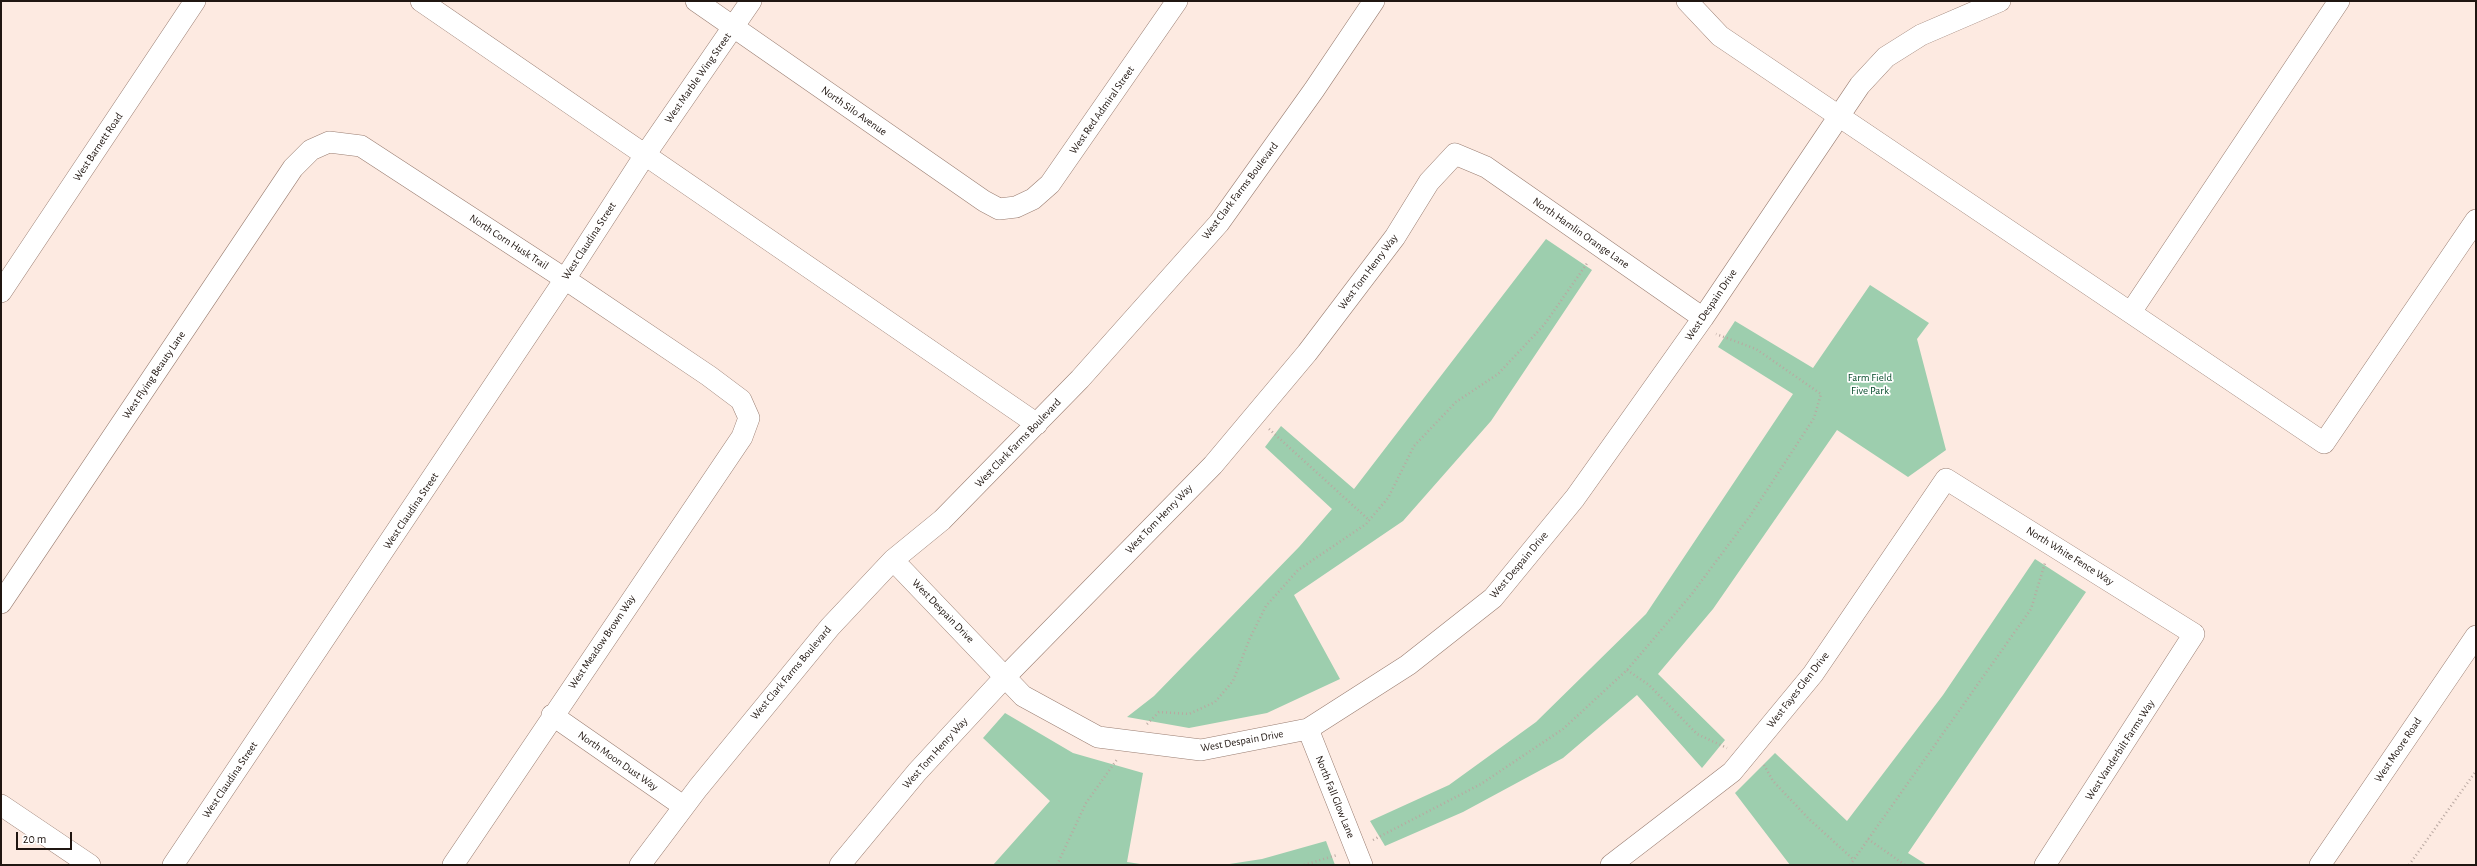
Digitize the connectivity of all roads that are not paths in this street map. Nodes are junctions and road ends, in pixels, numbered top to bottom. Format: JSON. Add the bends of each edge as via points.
{"nodes":[{"id":1,"x":195,"y":1,"type":"edge"},
{"id":2,"x":421,"y":1,"type":"edge"},
{"id":3,"x":696,"y":1,"type":"edge"},
{"id":4,"x":751,"y":1,"type":"edge"},
{"id":5,"x":1177,"y":1,"type":"edge"},
{"id":6,"x":1374,"y":1,"type":"edge"},
{"id":7,"x":1687,"y":1,"type":"edge"},
{"id":8,"x":2000,"y":1,"type":"edge"},
{"id":9,"x":2339,"y":1,"type":"edge"},
{"id":10,"x":733,"y":27,"type":"junction"},
{"id":11,"x":1840,"y":115,"type":"junction"},
{"id":12,"x":311,"y":150,"type":"joint"},
{"id":13,"x":1455,"y":154,"type":"joint"},
{"id":14,"x":645,"y":155,"type":"junction"},
{"id":15,"x":1016,"y":207,"type":"joint"},
{"id":16,"x":2476,"y":220,"type":"edge"},
{"id":17,"x":565,"y":279,"type":"junction"},
{"id":18,"x":1,"y":292,"type":"edge"},
{"id":19,"x":2131,"y":312,"type":"junction"},
{"id":20,"x":1700,"y":322,"type":"junction"},
{"id":21,"x":749,"y":418,"type":"joint"},
{"id":22,"x":1037,"y":424,"type":"junction"},
{"id":23,"x":1946,"y":479,"type":"joint"},
{"id":24,"x":894,"y":560,"type":"junction"},
{"id":25,"x":1,"y":603,"type":"edge"},
{"id":26,"x":2194,"y":634,"type":"joint"},
{"id":27,"x":2476,"y":636,"type":"edge"},
{"id":28,"x":1005,"y":677,"type":"junction"},
{"id":29,"x":552,"y":715,"type":"junction"},
{"id":30,"x":1308,"y":729,"type":"junction"},
{"id":31,"x":1,"y":805,"type":"edge"},
{"id":32,"x":684,"y":806,"type":"junction"},
{"id":33,"x":1359,"y":857,"type":"edge"},
{"id":34,"x":90,"y":865,"type":"edge"},
{"id":35,"x":173,"y":865,"type":"edge"},
{"id":36,"x":453,"y":865,"type":"edge"},
{"id":37,"x":640,"y":865,"type":"edge"},
{"id":38,"x":840,"y":865,"type":"edge"},
{"id":39,"x":1611,"y":865,"type":"edge"},
{"id":40,"x":2045,"y":865,"type":"edge"},
{"id":41,"x":2320,"y":865,"type":"edge"}],
"edges":[{"from":1,"to":18,"type":"street","name":"West Barnett Road"},
{"from":2,"to":14,"type":"street"},
{"from":3,"to":10,"type":"street","name":"North Silo Avenue"},
{"from":4,"to":10,"type":"street","name":"West Marble Wing Street"},
{"from":5,"to":15,"type":"street","name":"West Red Admiral Street","via":[[1050,184],[1033,199]]},
{"from":6,"to":22,"type":"street","name":"West Clark Farms Boulevard","via":[[1219,223]]},
{"from":7,"to":11,"type":"street","via":[[1720,36]]},
{"from":8,"to":11,"type":"street","name":"West Despain Drive","via":[[1921,35],[1886,57],[1860,85]]},
{"from":9,"to":19,"type":"street"},
{"from":10,"to":14,"type":"street","name":"West Marble Wing Street"},
{"from":10,"to":15,"type":"street","name":"North Silo Avenue","via":[[984,201],[999,209]]},
{"from":11,"to":19,"type":"street"},
{"from":11,"to":20,"type":"street","name":"West Despain Drive"},
{"from":12,"to":17,"type":"street","name":"North Corn Husk Trail","via":[[330,142],[361,146]]},
{"from":12,"to":25,"type":"street","name":"West Flying Beauty Lane","via":[[293,168]]},
{"from":13,"to":20,"type":"street","name":"North Hamlin Orange Lane","via":[[1486,167],[1600,246]]},
{"from":13,"to":28,"type":"street","name":"West Tom Henry Way","via":[[1430,182],[1395,237],[1316,341],[1213,465]]},
{"from":14,"to":17,"type":"street","name":"West Claudina Street"},
{"from":14,"to":22,"type":"street"},
{"from":16,"to":19,"type":"street","via":[[2324,443]]},
{"from":17,"to":21,"type":"street","name":"North Corn Husk Trail","via":[[741,400]]},
{"from":17,"to":35,"type":"street","name":"West Claudina Street"},
{"from":20,"to":30,"type":"street","name":"West Despain Drive","via":[[1575,498],[1493,598],[1408,665]]},
{"from":21,"to":29,"type":"street","name":"West Meadow Brown Way","via":[[742,438]]},
{"from":22,"to":24,"type":"street","name":"West Clark Farms Boulevard","via":[[942,520]]},
{"from":23,"to":26,"type":"street","name":"North White Fence Way"},
{"from":23,"to":39,"type":"street","name":"West Fayes Glen Drive","via":[[1813,674],[1732,772]]},
{"from":24,"to":28,"type":"street","name":"West Despain Drive"},
{"from":24,"to":32,"type":"street","name":"West Clark Farms Boulevard","via":[[820,639]]},
{"from":26,"to":40,"type":"street","name":"West Vanderbilt Farms Way"},
{"from":27,"to":41,"type":"street","name":"West Moore Road"},
{"from":28,"to":30,"type":"street","name":"West Despain Drive","via":[[1023,696],[1098,737],[1201,750]]},
{"from":28,"to":38,"type":"street","name":"West Tom Henry Way","via":[[917,772]]},
{"from":29,"to":32,"type":"street","name":"North Moon Dust Way"},
{"from":29,"to":36,"type":"street","name":"West Meadow Brown Way"},
{"from":30,"to":33,"type":"street","name":"North Fall Glow Lane"},
{"from":31,"to":34,"type":"street"},
{"from":32,"to":37,"type":"street","name":"West Clark Farms Boulevard"}]}
